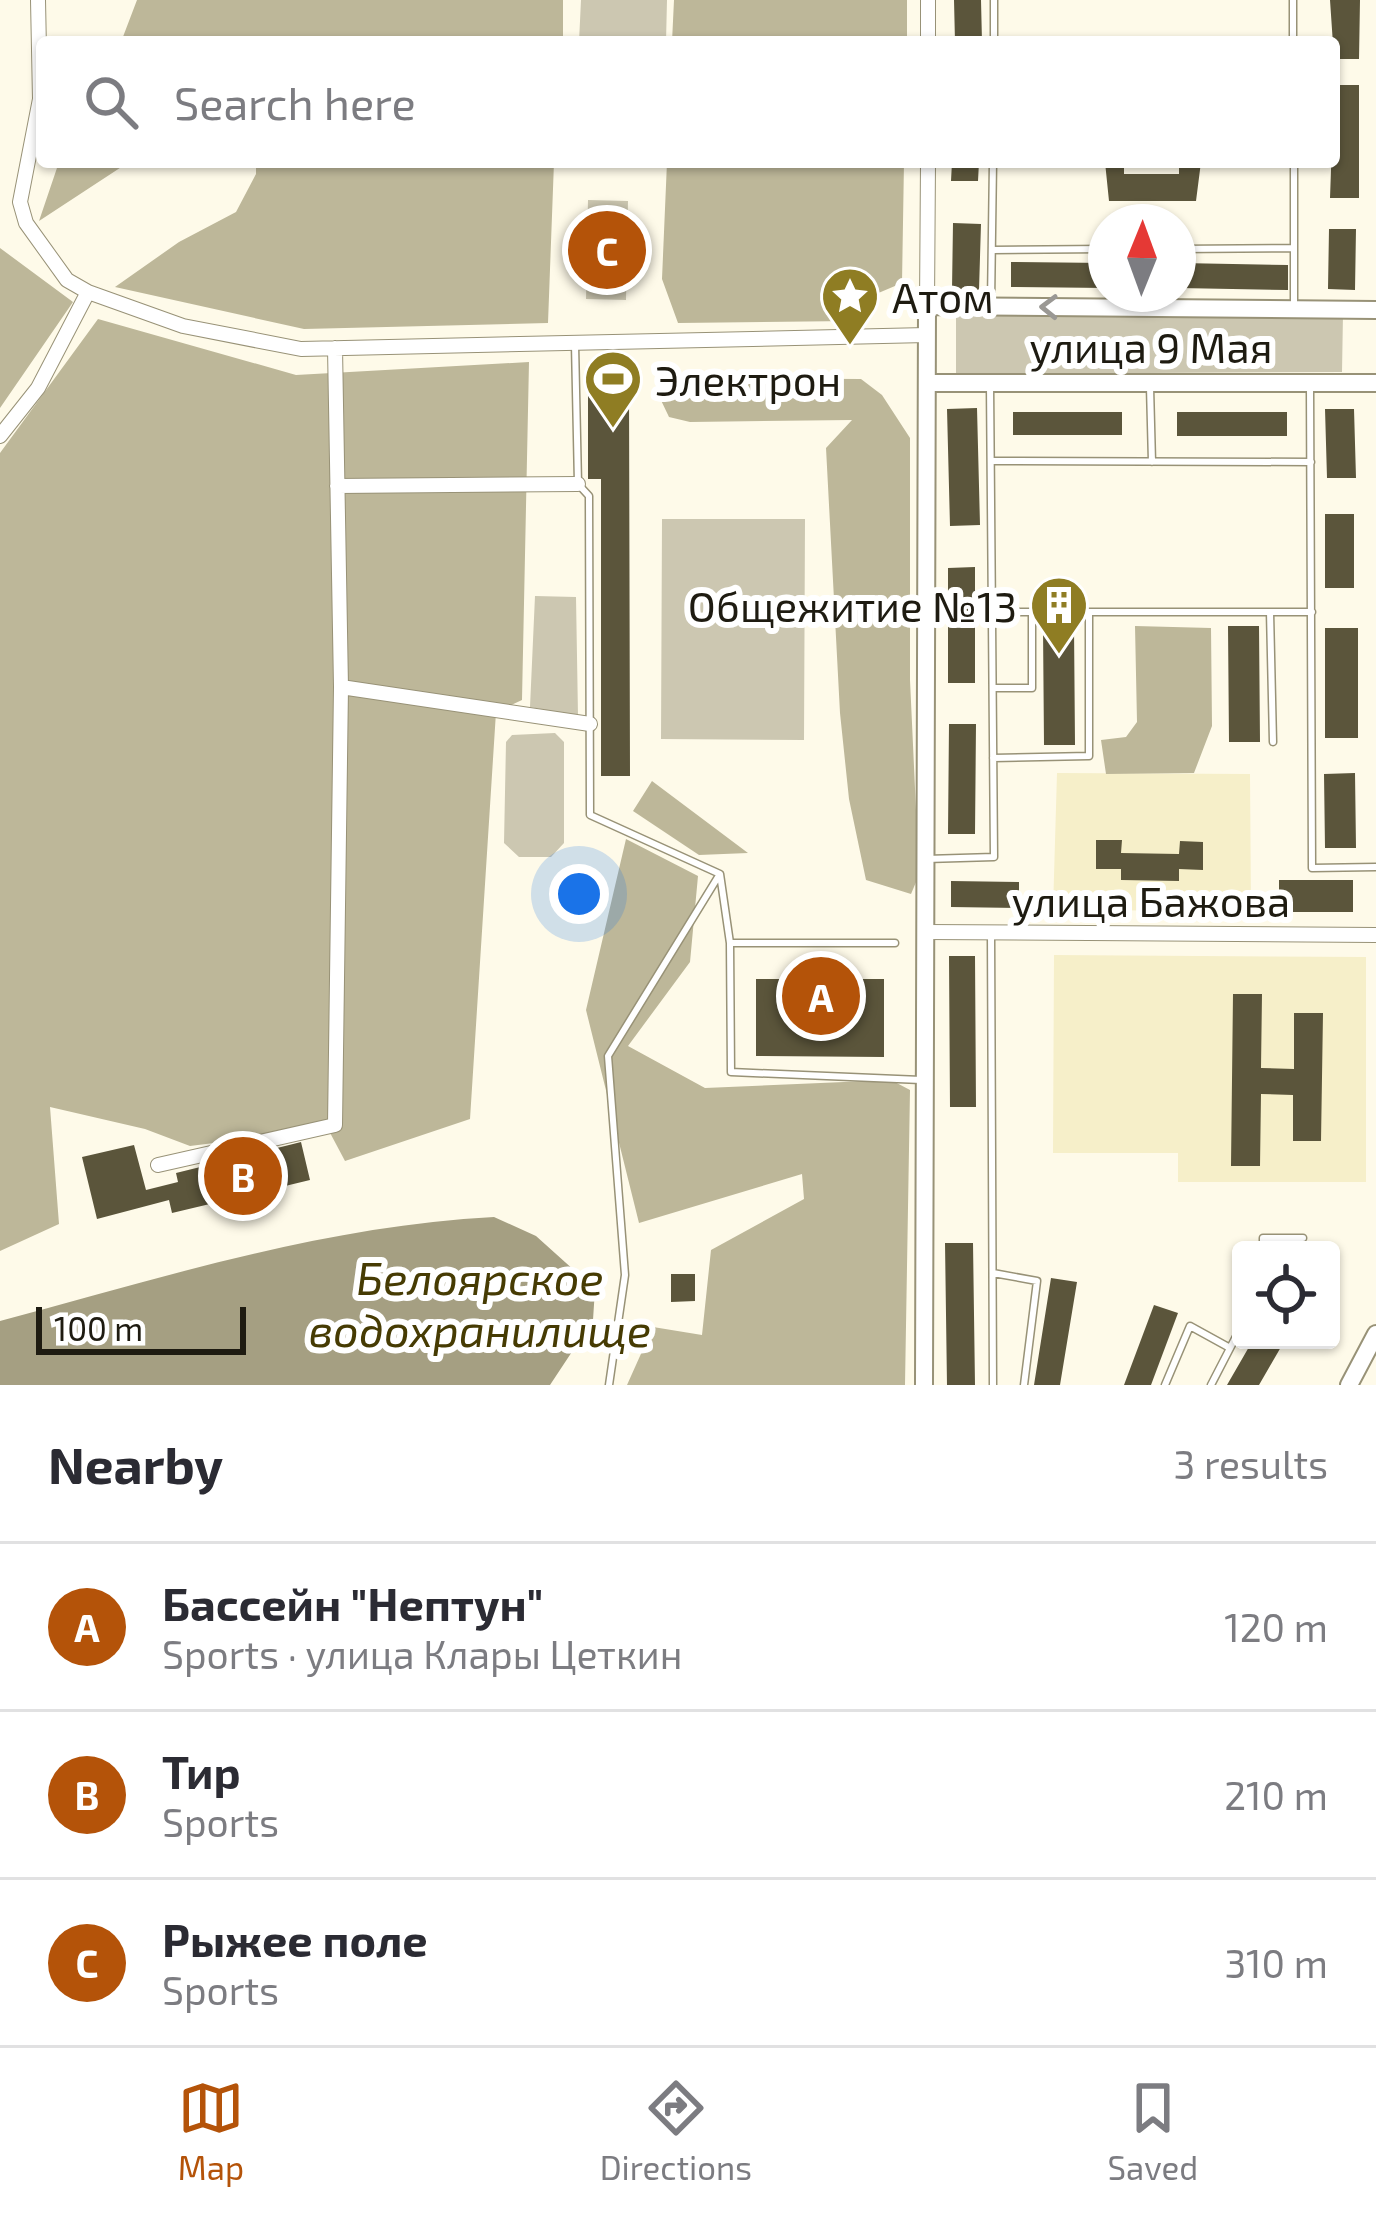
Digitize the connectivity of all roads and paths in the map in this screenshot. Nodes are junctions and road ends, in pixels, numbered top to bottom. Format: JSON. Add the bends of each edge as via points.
{"nodes":[{"id":1,"x":38,"y":0,"type":"edge"},
{"id":2,"x":928,"y":0,"type":"edge"},
{"id":3,"x":994,"y":0,"type":"edge"},
{"id":4,"x":1293,"y":0,"type":"edge"},
{"id":5,"x":39,"y":36,"type":"edge"},
{"id":6,"x":928,"y":36,"type":"edge"},
{"id":7,"x":994,"y":36,"type":"edge"},
{"id":8,"x":1293,"y":36,"type":"edge"},
{"id":9,"x":36,"y":120,"type":"edge"},
{"id":10,"x":928,"y":168,"type":"edge"},
{"id":11,"x":993,"y":168,"type":"edge"},
{"id":12,"x":1294,"y":168,"type":"edge"},
{"id":13,"x":1196,"y":248,"type":"edge"},
{"id":14,"x":1294,"y":248,"type":"junction"},
{"id":15,"x":1088,"y":249,"type":"edge"},
{"id":16,"x":992,"y":250,"type":"junction"},
{"id":17,"x":88,"y":292,"type":"junction"},
{"id":18,"x":927,"y":306,"type":"junction"},
{"id":19,"x":991,"y":306,"type":"junction"},
{"id":20,"x":1294,"y":309,"type":"junction"},
{"id":21,"x":1376,"y":310,"type":"edge"},
{"id":22,"x":927,"y":335,"type":"junction"},
{"id":23,"x":575,"y":343,"type":"junction"},
{"id":24,"x":334,"y":349,"type":"junction"},
{"id":25,"x":990,"y":382,"type":"junction"},
{"id":26,"x":1150,"y":382,"type":"junction"},
{"id":27,"x":1310,"y":382,"type":"junction"},
{"id":28,"x":927,"y":383,"type":"junction"},
{"id":29,"x":1376,"y":383,"type":"edge"},
{"id":30,"x":0,"y":436,"type":"edge"},
{"id":31,"x":991,"y":461,"type":"junction"},
{"id":32,"x":1152,"y":462,"type":"junction"},
{"id":33,"x":1311,"y":462,"type":"junction"},
{"id":34,"x":578,"y":484,"type":"junction"},
{"id":35,"x":338,"y":486,"type":"junction"},
{"id":36,"x":992,"y":612,"type":"junction"},
{"id":37,"x":1032,"y":612,"type":"junction"},
{"id":38,"x":1089,"y":612,"type":"junction"},
{"id":39,"x":1270,"y":612,"type":"junction"},
{"id":40,"x":1312,"y":612,"type":"junction"},
{"id":41,"x":341,"y":687,"type":"junction"},
{"id":42,"x":993,"y":688,"type":"junction"},
{"id":43,"x":590,"y":724,"type":"junction"},
{"id":44,"x":1273,"y":742,"type":"dead end"},
{"id":45,"x":993,"y":758,"type":"junction"},
{"id":46,"x":925,"y":859,"type":"junction"},
{"id":47,"x":1376,"y":867,"type":"edge"},
{"id":48,"x":720,"y":874,"type":"junction"},
{"id":49,"x":925,"y":932,"type":"junction"},
{"id":50,"x":991,"y":932,"type":"junction"},
{"id":51,"x":1376,"y":935,"type":"edge"},
{"id":52,"x":730,"y":944,"type":"junction"},
{"id":53,"x":896,"y":944,"type":"dead end"},
{"id":54,"x":925,"y":1080,"type":"junction"},
{"id":55,"x":158,"y":1165,"type":"dead end"},
{"id":56,"x":1303,"y":1238,"type":"dead end"},
{"id":57,"x":1264,"y":1241,"type":"edge"},
{"id":58,"x":992,"y":1273,"type":"junction"},
{"id":59,"x":1376,"y":1334,"type":"edge"},
{"id":60,"x":1232,"y":1344,"type":"edge"},
{"id":61,"x":1230,"y":1348,"type":"junction"},
{"id":62,"x":608,"y":1385,"type":"edge"},
{"id":63,"x":924,"y":1385,"type":"edge"},
{"id":64,"x":993,"y":1385,"type":"edge"},
{"id":65,"x":1024,"y":1385,"type":"edge"},
{"id":66,"x":1165,"y":1385,"type":"edge"},
{"id":67,"x":1211,"y":1385,"type":"edge"},
{"id":68,"x":1348,"y":1385,"type":"edge"}],
"edges":[{"from":1,"to":5,"type":"street"},
{"from":2,"to":6,"type":"street"},
{"from":3,"to":7,"type":"lane"},
{"from":4,"to":8,"type":"lane"},
{"from":9,"to":17,"type":"street","via":[[20,202],[26,223],[67,280]]},
{"from":10,"to":18,"type":"street"},
{"from":11,"to":16,"type":"lane"},
{"from":12,"to":14,"type":"lane"},
{"from":13,"to":14,"type":"lane"},
{"from":14,"to":20,"type":"lane"},
{"from":15,"to":16,"type":"lane"},
{"from":16,"to":19,"type":"lane"},
{"from":17,"to":24,"type":"street","via":[[266,346]]},
{"from":17,"to":30,"type":"street","via":[[38,388]]},
{"from":18,"to":19,"type":"street","name":"улица 9 Мая"},
{"from":18,"to":22,"type":"street"},
{"from":20,"to":19,"type":"street","name":"улица 9 Мая","one_way":true},
{"from":20,"to":21,"type":"street","name":"улица 9 Мая"},
{"from":22,"to":23,"type":"street"},
{"from":22,"to":28,"type":"street"},
{"from":23,"to":24,"type":"street"},
{"from":23,"to":34,"type":"lane"},
{"from":24,"to":35,"type":"street"},
{"from":25,"to":26,"type":"street","name":"улица 9 Мая"},
{"from":25,"to":28,"type":"street","name":"улица 9 Мая"},
{"from":25,"to":31,"type":"lane"},
{"from":26,"to":27,"type":"street","name":"улица 9 Мая"},
{"from":26,"to":32,"type":"lane"},
{"from":27,"to":29,"type":"street","name":"улица 9 Мая"},
{"from":27,"to":33,"type":"lane"},
{"from":28,"to":46,"type":"street"},
{"from":31,"to":32,"type":"lane"},
{"from":31,"to":36,"type":"lane"},
{"from":32,"to":33,"type":"lane"},
{"from":33,"to":40,"type":"lane"},
{"from":34,"to":35,"type":"street"},
{"from":34,"to":43,"type":"lane","via":[[590,496]]},
{"from":35,"to":41,"type":"street"},
{"from":36,"to":37,"type":"lane"},
{"from":36,"to":42,"type":"lane"},
{"from":37,"to":38,"type":"lane"},
{"from":37,"to":42,"type":"lane","via":[[1032,688]]},
{"from":38,"to":39,"type":"lane"},
{"from":38,"to":45,"type":"lane","via":[[1089,756]]},
{"from":39,"to":40,"type":"lane"},
{"from":39,"to":44,"type":"lane"},
{"from":40,"to":47,"type":"lane","via":[[1312,868]]},
{"from":41,"to":43,"type":"street"},
{"from":41,"to":55,"type":"street","via":[[335,1125]]},
{"from":42,"to":45,"type":"lane"},
{"from":43,"to":48,"type":"lane","via":[[590,815]]},
{"from":45,"to":46,"type":"lane","via":[[994,856]]},
{"from":46,"to":49,"type":"street"},
{"from":48,"to":52,"type":"lane"},
{"from":48,"to":62,"type":"lane","via":[[608,1056],[625,1275]]},
{"from":49,"to":50,"type":"street","name":"улица Бажова"},
{"from":49,"to":54,"type":"street"},
{"from":50,"to":51,"type":"street","name":"улица Бажова"},
{"from":50,"to":58,"type":"lane"},
{"from":52,"to":53,"type":"lane"},
{"from":52,"to":54,"type":"lane","via":[[731,1072]]},
{"from":54,"to":63,"type":"street"},
{"from":56,"to":57,"type":"lane"},
{"from":58,"to":64,"type":"lane"},
{"from":58,"to":65,"type":"lane","via":[[1037,1281]]},
{"from":59,"to":68,"type":"street"},
{"from":60,"to":61,"type":"lane"},
{"from":61,"to":66,"type":"lane","via":[[1190,1326]]},
{"from":61,"to":67,"type":"lane"}]}
